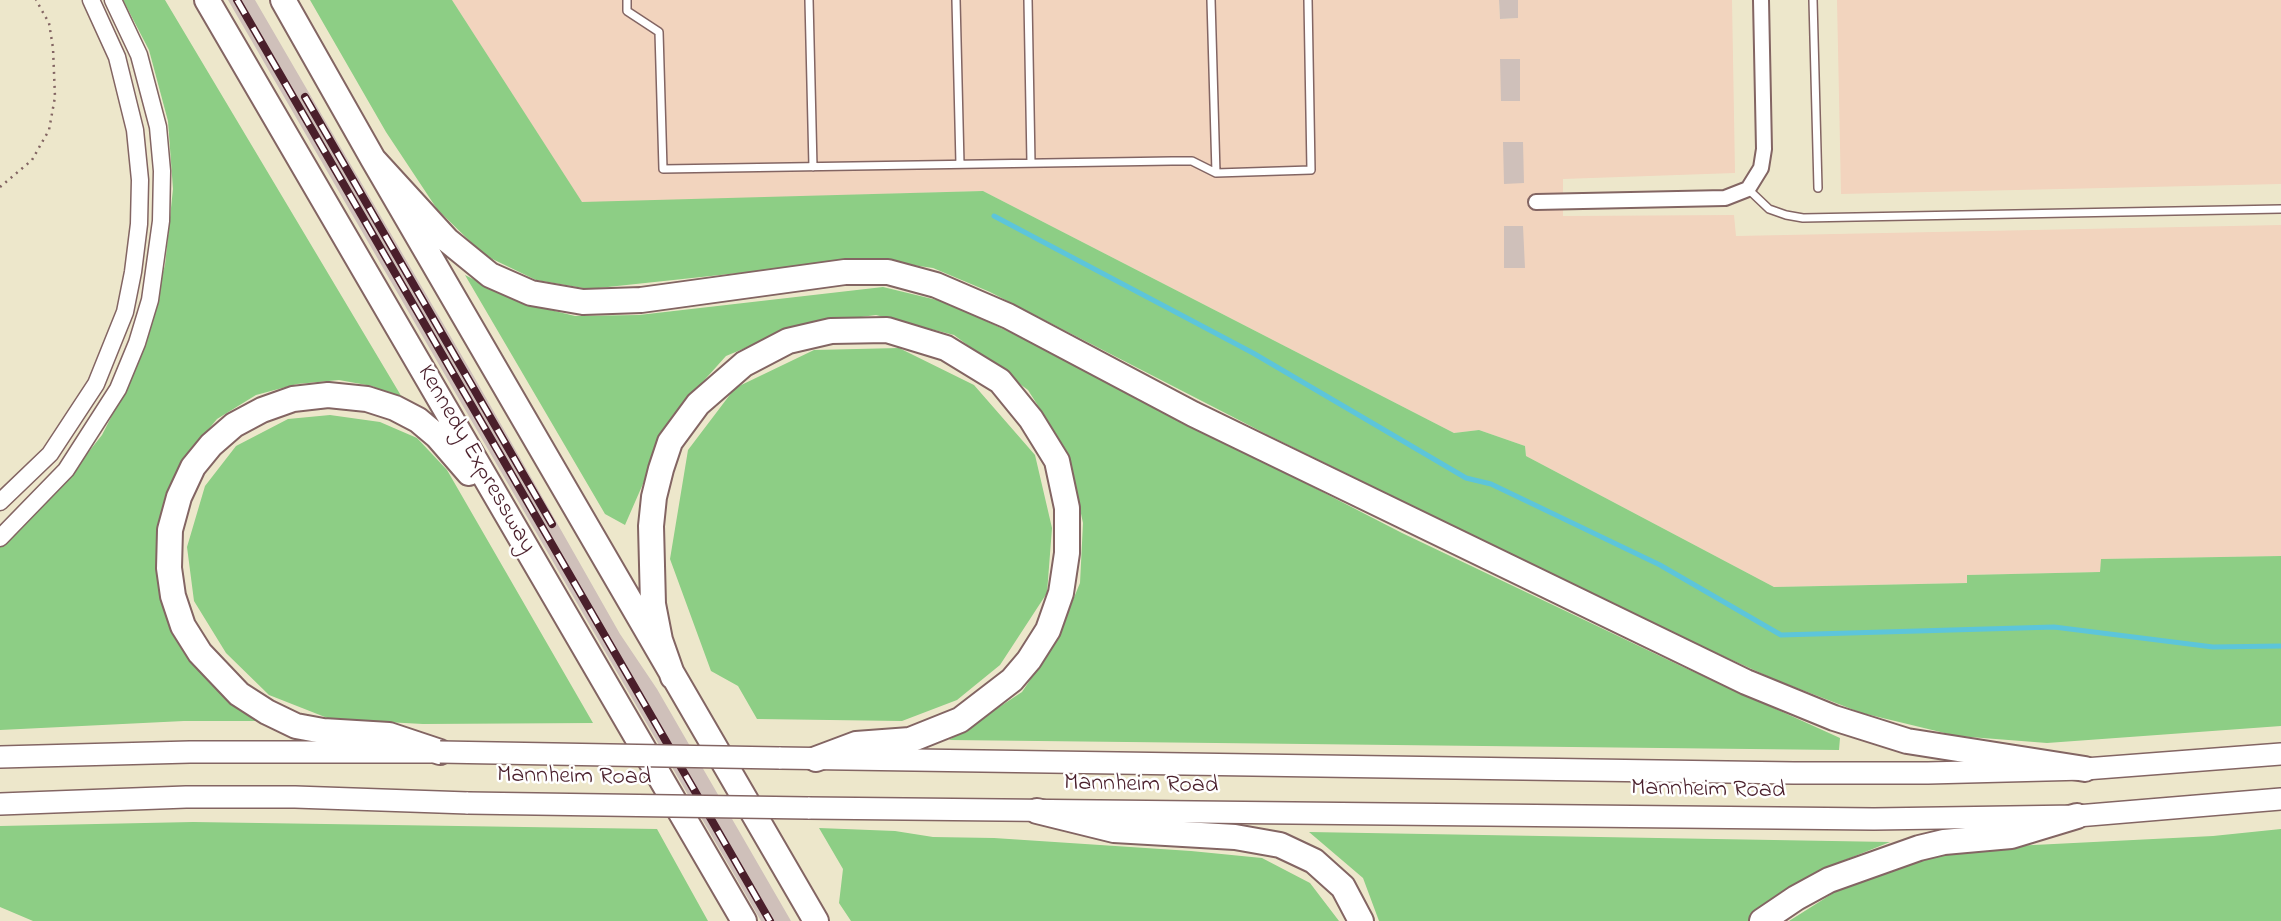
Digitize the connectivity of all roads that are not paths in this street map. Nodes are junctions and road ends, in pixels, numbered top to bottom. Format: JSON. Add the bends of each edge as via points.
{"nodes":[{"id":1,"x":91,"y":0,"type":"edge"},
{"id":2,"x":113,"y":0,"type":"edge"},
{"id":3,"x":207,"y":0,"type":"edge"},
{"id":4,"x":283,"y":0,"type":"edge"},
{"id":5,"x":627,"y":0,"type":"edge"},
{"id":6,"x":809,"y":0,"type":"edge"},
{"id":7,"x":956,"y":0,"type":"edge"},
{"id":8,"x":1028,"y":0,"type":"edge"},
{"id":9,"x":1211,"y":0,"type":"edge"},
{"id":10,"x":1308,"y":0,"type":"edge"},
{"id":11,"x":1761,"y":0,"type":"edge"},
{"id":12,"x":1813,"y":0,"type":"edge"},
{"id":13,"x":373,"y":159,"type":"junction"},
{"id":14,"x":1031,"y":163,"type":"junction"},
{"id":15,"x":960,"y":164,"type":"junction"},
{"id":16,"x":813,"y":167,"type":"junction"},
{"id":17,"x":1216,"y":173,"type":"junction"},
{"id":18,"x":1818,"y":188,"type":"dead end"},
{"id":19,"x":1748,"y":189,"type":"junction"},
{"id":20,"x":1536,"y":202,"type":"dead end"},
{"id":21,"x":2281,"y":209,"type":"edge"},
{"id":22,"x":0,"y":502,"type":"edge"},
{"id":23,"x":0,"y":538,"type":"edge"},
{"id":24,"x":553,"y":594,"type":"junction"},
{"id":25,"x":673,"y":677,"type":"junction"},
{"id":26,"x":440,"y":752,"type":"junction"},
{"id":27,"x":2281,"y":754,"type":"edge"},
{"id":28,"x":0,"y":757,"type":"edge"},
{"id":29,"x":816,"y":759,"type":"junction"},
{"id":30,"x":2085,"y":769,"type":"junction"},
{"id":31,"x":2281,"y":799,"type":"edge"},
{"id":32,"x":0,"y":803,"type":"edge"},
{"id":33,"x":1037,"y":811,"type":"junction"},
{"id":34,"x":2077,"y":816,"type":"junction"},
{"id":35,"x":744,"y":921,"type":"edge"},
{"id":36,"x":816,"y":921,"type":"edge"},
{"id":37,"x":1361,"y":921,"type":"edge"},
{"id":38,"x":1762,"y":921,"type":"edge"}],
"edges":[{"from":1,"to":22,"type":"street","via":[[117,57],[135,130],[140,180],[134,272],[125,312],[96,384],[50,454]]},
{"from":2,"to":23,"type":"street","via":[[139,55],[158,127],[161,221],[150,300],[118,389],[66,470]]},
{"from":3,"to":24,"type":"highway","name":"Kennedy Expressway"},
{"from":4,"to":13,"type":"highway"},
{"from":5,"to":16,"type":"lane","via":[[627,11],[659,32],[663,169]]},
{"from":6,"to":16,"type":"lane"},
{"from":7,"to":15,"type":"lane"},
{"from":8,"to":14,"type":"lane"},
{"from":9,"to":17,"type":"lane"},
{"from":10,"to":17,"type":"lane","via":[[1311,170]]},
{"from":11,"to":19,"type":"street","via":[[1764,149],[1761,168]]},
{"from":12,"to":18,"type":"lane"},
{"from":13,"to":25,"type":"highway"},
{"from":13,"to":30,"type":"highway","via":[[447,240],[490,275],[531,293],[583,302],[641,300],[845,272],[888,272],[936,285],[1008,316],[1193,414],[1746,682],[1834,718],[1908,741]]},
{"from":14,"to":15,"type":"lane"},
{"from":14,"to":17,"type":"lane","via":[[1192,161]]},
{"from":15,"to":16,"type":"lane"},
{"from":19,"to":20,"type":"street","via":[[1725,198]]},
{"from":19,"to":21,"type":"lane","via":[[1769,209],[1803,218]]},
{"from":24,"to":26,"type":"highway","via":[[459,460],[437,436],[395,408],[367,399],[328,395],[293,399],[234,425],[193,467],[170,530],[169,568],[183,626],[200,653],[239,694],[296,726],[388,735]]},
{"from":24,"to":35,"type":"highway","name":"Kennedy Expressway"},
{"from":25,"to":29,"type":"highway","via":[[653,604],[652,516],[670,442],[698,404],[744,364],[788,341],[831,331],[887,330],[946,348],[1000,381],[1057,461],[1067,508],[1061,593],[1048,630],[1030,660],[960,720],[910,740],[856,744]]},
{"from":25,"to":36,"type":"highway"},
{"from":26,"to":28,"type":"main road","name":"Mannheim Road"},
{"from":26,"to":29,"type":"main road","name":"Mannheim Road","bridge":true},
{"from":27,"to":30,"type":"main road","name":"Mannheim Road"},
{"from":29,"to":30,"type":"main road","name":"Mannheim Road","via":[[1794,774]]},
{"from":31,"to":34,"type":"main road","name":"Mannheim Road"},
{"from":32,"to":33,"type":"main road","name":"Mannheim Road","bridge":true,"via":[[295,797]]},
{"from":33,"to":34,"type":"main road","name":"Mannheim Road","via":[[1874,819]]},
{"from":33,"to":37,"type":"highway","via":[[1114,830],[1235,837],[1280,845],[1314,861],[1343,887]]},
{"from":34,"to":38,"type":"highway","via":[[2011,836],[1919,848],[1829,880]]}]}
